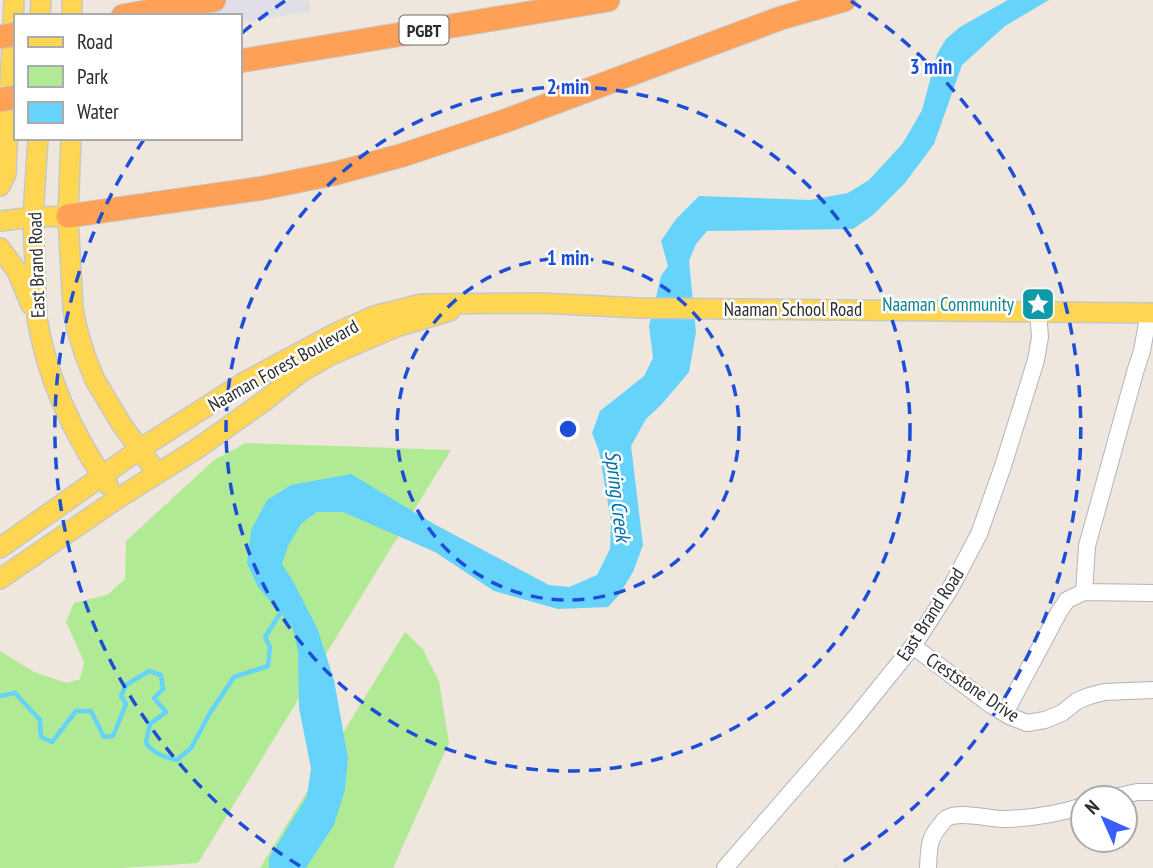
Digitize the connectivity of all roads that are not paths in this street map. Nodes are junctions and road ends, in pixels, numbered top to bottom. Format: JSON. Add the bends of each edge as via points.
{"nodes":[{"id":1,"x":14,"y":0,"type":"edge"},
{"id":2,"x":214,"y":0,"type":"edge"},
{"id":3,"x":608,"y":0,"type":"edge"},
{"id":4,"x":844,"y":0,"type":"edge"},
{"id":5,"x":134,"y":14,"type":"edge"},
{"id":6,"x":242,"y":61,"type":"edge"},
{"id":7,"x":38,"y":140,"type":"edge"},
{"id":8,"x":71,"y":140,"type":"edge"},
{"id":9,"x":0,"y":186,"type":"edge"},
{"id":10,"x":68,"y":216,"type":"junction"},
{"id":11,"x":33,"y":217,"type":"junction"},
{"id":12,"x":0,"y":221,"type":"edge"},
{"id":13,"x":0,"y":248,"type":"edge"},
{"id":14,"x":474,"y":304,"type":"junction"},
{"id":15,"x":1038,"y":311,"type":"junction"},
{"id":16,"x":1151,"y":313,"type":"edge"},
{"id":17,"x":37,"y":318,"type":"junction"},
{"id":18,"x":140,"y":449,"type":"junction"},
{"id":19,"x":158,"y":473,"type":"junction"},
{"id":20,"x":102,"y":476,"type":"junction"},
{"id":21,"x":117,"y":499,"type":"junction"},
{"id":22,"x":0,"y":548,"type":"edge"},
{"id":23,"x":0,"y":579,"type":"edge"},
{"id":24,"x":1084,"y":592,"type":"junction"},
{"id":25,"x":1153,"y":593,"type":"edge"},
{"id":26,"x":913,"y":646,"type":"junction"},
{"id":27,"x":1153,"y":690,"type":"edge"},
{"id":28,"x":1005,"y":713,"type":"junction"},
{"id":29,"x":1069,"y":810,"type":"edge"},
{"id":30,"x":725,"y":868,"type":"edge"},
{"id":31,"x":928,"y":868,"type":"edge"}],
"edges":[{"from":1,"to":9,"type":"main road","via":[[6,174]]},
{"from":2,"to":5,"type":"highway"},
{"from":3,"to":6,"type":"highway","number":"PGBT"},
{"from":4,"to":10,"type":"highway","via":[[781,18],[403,156],[263,188]]},
{"from":7,"to":11,"type":"main road","name":"East Brand Road"},
{"from":8,"to":10,"type":"main road","name":"East Brand Road"},
{"from":10,"to":11,"type":"main road"},
{"from":10,"to":18,"type":"main road","name":"East Brand Road","via":[[73,309],[81,342],[95,380]]},
{"from":11,"to":12,"type":"main road"},
{"from":11,"to":17,"type":"main road","name":"East Brand Road"},
{"from":13,"to":17,"type":"main road"},
{"from":14,"to":15,"type":"main road","name":"Naaman School Road"},
{"from":14,"to":18,"type":"main road","name":"Naaman Forest Boulevard","via":[[422,304],[345,328],[243,383]]},
{"from":14,"to":19,"type":"main road","name":"Naaman Forest Boulevard","via":[[396,327],[331,355]]},
{"from":15,"to":16,"type":"main road","name":"Naaman School Road"},
{"from":15,"to":26,"type":"street","name":"East Brand Road","via":[[1036,360],[992,500],[950,589]]},
{"from":16,"to":24,"type":"street","via":[[1087,546]]},
{"from":17,"to":20,"type":"main road","name":"East Brand Road","via":[[60,399]]},
{"from":18,"to":19,"type":"main road","name":"East Brand Road"},
{"from":18,"to":20,"type":"main road","name":"Naaman Forest Boulevard"},
{"from":19,"to":21,"type":"main road","name":"Naaman Forest Boulevard"},
{"from":20,"to":21,"type":"main road","name":"East Brand Road"},
{"from":20,"to":22,"type":"main road","name":"Naaman Forest Boulevard"},
{"from":21,"to":23,"type":"main road","name":"Naaman Forest Boulevard"},
{"from":24,"to":25,"type":"street"},
{"from":24,"to":28,"type":"street","via":[[1067,600],[1059,612]]},
{"from":26,"to":28,"type":"street","name":"Creststone Drive"},
{"from":26,"to":30,"type":"street","name":"East Brand Road"},
{"from":27,"to":28,"type":"street","name":"Creststone Drive","via":[[1104,692],[1045,720],[1027,723]]},
{"from":29,"to":31,"type":"street","via":[[1005,819],[946,818],[929,845]]}]}
